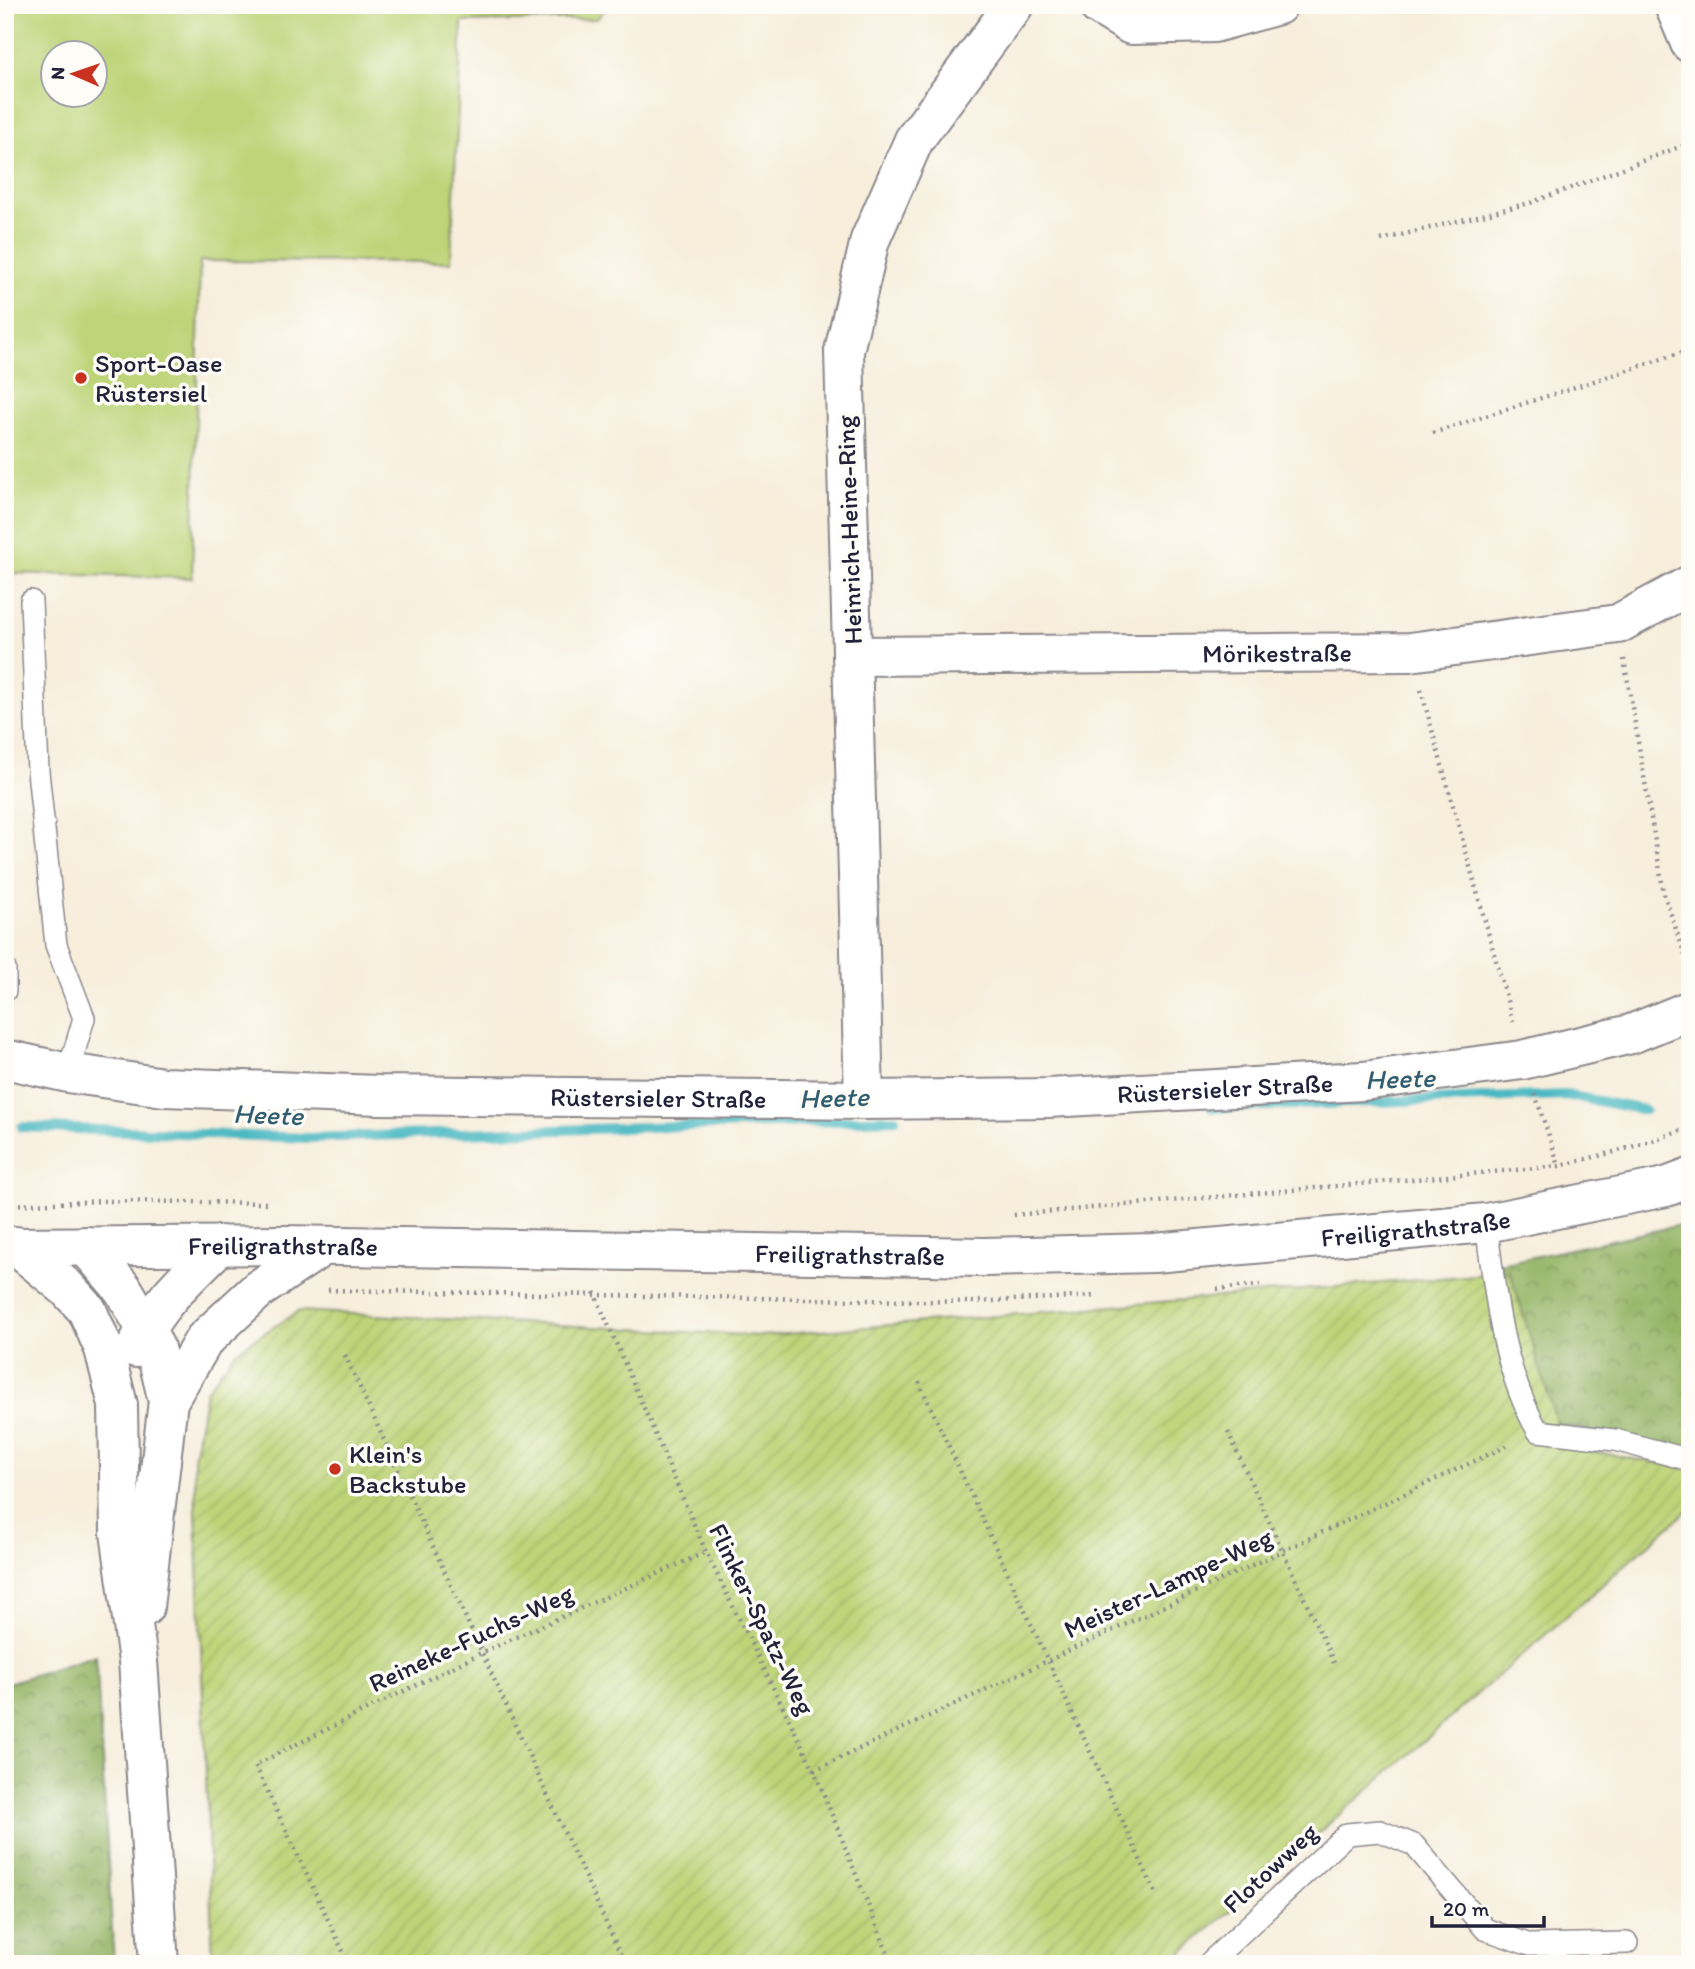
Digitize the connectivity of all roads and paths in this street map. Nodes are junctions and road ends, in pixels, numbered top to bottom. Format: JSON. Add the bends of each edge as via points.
{"nodes":[{"id":1,"x":1014,"y":5,"type":"edge"},
{"id":2,"x":1098,"y":5,"type":"edge"},
{"id":3,"x":1278,"y":5,"type":"edge"},
{"id":4,"x":1674,"y":5,"type":"edge"},
{"id":5,"x":1690,"y":43,"type":"edge"},
{"id":6,"x":1690,"y":143,"type":"edge"},
{"id":7,"x":1381,"y":240,"type":"dead end"},
{"id":8,"x":1690,"y":350,"type":"edge"},
{"id":9,"x":1433,"y":433,"type":"dead end"},
{"id":10,"x":1690,"y":585,"type":"edge"},
{"id":11,"x":31,"y":601,"type":"dead end"},
{"id":12,"x":1618,"y":624,"type":"junction"},
{"id":13,"x":1410,"y":652,"type":"junction"},
{"id":14,"x":852,"y":656,"type":"junction"},
{"id":15,"x":5,"y":970,"type":"edge"},
{"id":16,"x":1690,"y":970,"type":"edge"},
{"id":17,"x":5,"y":991,"type":"edge"},
{"id":18,"x":1690,"y":1010,"type":"edge"},
{"id":19,"x":5,"y":1059,"type":"edge"},
{"id":20,"x":1522,"y":1060,"type":"junction"},
{"id":21,"x":68,"y":1073,"type":"junction"},
{"id":22,"x":864,"y":1100,"type":"junction"},
{"id":23,"x":1690,"y":1128,"type":"edge"},
{"id":24,"x":1559,"y":1166,"type":"junction"},
{"id":25,"x":1690,"y":1178,"type":"edge"},
{"id":26,"x":272,"y":1203,"type":"dead end"},
{"id":27,"x":5,"y":1205,"type":"edge"},
{"id":28,"x":1012,"y":1215,"type":"dead end"},
{"id":29,"x":1486,"y":1223,"type":"junction"},
{"id":30,"x":220,"y":1245,"type":"junction"},
{"id":31,"x":86,"y":1246,"type":"junction"},
{"id":32,"x":323,"y":1246,"type":"junction"},
{"id":33,"x":11,"y":1247,"type":"edge"},
{"id":34,"x":594,"y":1292,"type":"dead end"},
{"id":35,"x":145,"y":1327,"type":"junction"},
{"id":36,"x":345,"y":1355,"type":"dead end"},
{"id":37,"x":919,"y":1382,"type":"dead end"},
{"id":38,"x":168,"y":1401,"type":"junction"},
{"id":39,"x":118,"y":1405,"type":"junction"},
{"id":40,"x":1538,"y":1431,"type":"junction"},
{"id":41,"x":1228,"y":1432,"type":"dead end"},
{"id":42,"x":1690,"y":1460,"type":"edge"},
{"id":43,"x":1281,"y":1551,"type":"junction"},
{"id":44,"x":706,"y":1552,"type":"junction"},
{"id":45,"x":481,"y":1653,"type":"junction"},
{"id":46,"x":1047,"y":1660,"type":"junction"},
{"id":47,"x":138,"y":1661,"type":"junction"},
{"id":48,"x":1334,"y":1663,"type":"dead end"},
{"id":49,"x":814,"y":1770,"type":"junction"},
{"id":50,"x":1157,"y":1896,"type":"dead end"},
{"id":51,"x":1627,"y":1943,"type":"dead end"},
{"id":52,"x":159,"y":1964,"type":"edge"},
{"id":53,"x":349,"y":1964,"type":"edge"},
{"id":54,"x":625,"y":1964,"type":"edge"},
{"id":55,"x":892,"y":1964,"type":"edge"},
{"id":56,"x":1208,"y":1964,"type":"edge"}],
"edges":[{"from":1,"to":14,"type":"street","name":"Heinrich-Heine-Ring","via":[[914,140],[870,240],[844,351]]},
{"from":2,"to":3,"type":"street","via":[[1131,25],[1214,23]]},
{"from":4,"to":5,"type":"street"},
{"from":6,"to":7,"type":"path","via":[[1530,203]]},
{"from":8,"to":9,"type":"path"},
{"from":10,"to":12,"type":"street","name":"Mörikestraße"},
{"from":11,"to":21,"type":"lane","via":[[38,771],[56,945],[84,1018]]},
{"from":12,"to":13,"type":"street","name":"Mörikestraße"},
{"from":12,"to":16,"type":"path","via":[[1664,894]]},
{"from":13,"to":14,"type":"street","name":"Mörikestraße"},
{"from":13,"to":20,"type":"path"},
{"from":14,"to":22,"type":"street","name":"Heinrich-Heine-Ring"},
{"from":15,"to":17,"type":"lane"},
{"from":18,"to":20,"type":"street","name":"Rüstersieler Straße","via":[[1631,1034]]},
{"from":19,"to":21,"type":"street","name":"Rüstersieler Straße"},
{"from":20,"to":22,"type":"street","name":"Rüstersieler Straße","via":[[1363,1081],[1249,1088],[1048,1098]]},
{"from":20,"to":24,"type":"path"},
{"from":21,"to":22,"type":"street","name":"Rüstersieler Straße","via":[[164,1087],[379,1095]]},
{"from":23,"to":24,"type":"path"},
{"from":24,"to":28,"type":"path"},
{"from":25,"to":29,"type":"street","name":"Freiligrathstraße","via":[[1666,1187]]},
{"from":26,"to":27,"type":"path"},
{"from":29,"to":32,"type":"street","name":"Freiligrathstraße","via":[[1154,1253],[997,1257]]},
{"from":29,"to":40,"type":"lane","via":[[1498,1319]]},
{"from":30,"to":31,"type":"street","name":"Freiligrathstraße"},
{"from":30,"to":32,"type":"street","name":"Freiligrathstraße"},
{"from":30,"to":35,"type":"street","via":[[174,1289]]},
{"from":31,"to":33,"type":"street","name":"Freiligrathstraße"},
{"from":31,"to":35,"type":"street","via":[[124,1289]]},
{"from":32,"to":38,"type":"street","via":[[259,1289],[204,1340]]},
{"from":33,"to":39,"type":"street","via":[[66,1288],[87,1310],[104,1349]]},
{"from":34,"to":44,"type":"path","name":"Flinker-Spatz-Weg"},
{"from":35,"to":38,"type":"street"},
{"from":35,"to":39,"type":"street"},
{"from":36,"to":45,"type":"path"},
{"from":37,"to":46,"type":"path"},
{"from":38,"to":47,"type":"street"},
{"from":39,"to":47,"type":"street","via":[[120,1532]]},
{"from":40,"to":42,"type":"lane","via":[[1615,1440]]},
{"from":40,"to":43,"type":"path","name":"Meister-Lampe-Weg"},
{"from":41,"to":43,"type":"path"},
{"from":43,"to":46,"type":"path","name":"Meister-Lampe-Weg"},
{"from":43,"to":48,"type":"path"},
{"from":44,"to":45,"type":"path","name":"Reineke-Fuchs-Weg"},
{"from":44,"to":49,"type":"path","name":"Flinker-Spatz-Weg"},
{"from":45,"to":53,"type":"path","name":"Reineke-Fuchs-Weg","via":[[255,1765]]},
{"from":45,"to":54,"type":"path"},
{"from":46,"to":49,"type":"path","name":"Meister-Lampe-Weg"},
{"from":46,"to":50,"type":"path"},
{"from":47,"to":52,"type":"street"},
{"from":49,"to":55,"type":"path","name":"Flinker-Spatz-Weg"},
{"from":51,"to":56,"type":"lane","name":"Flotowweg","via":[[1530,1945],[1485,1930],[1414,1845],[1380,1831],[1347,1834]]}]}
